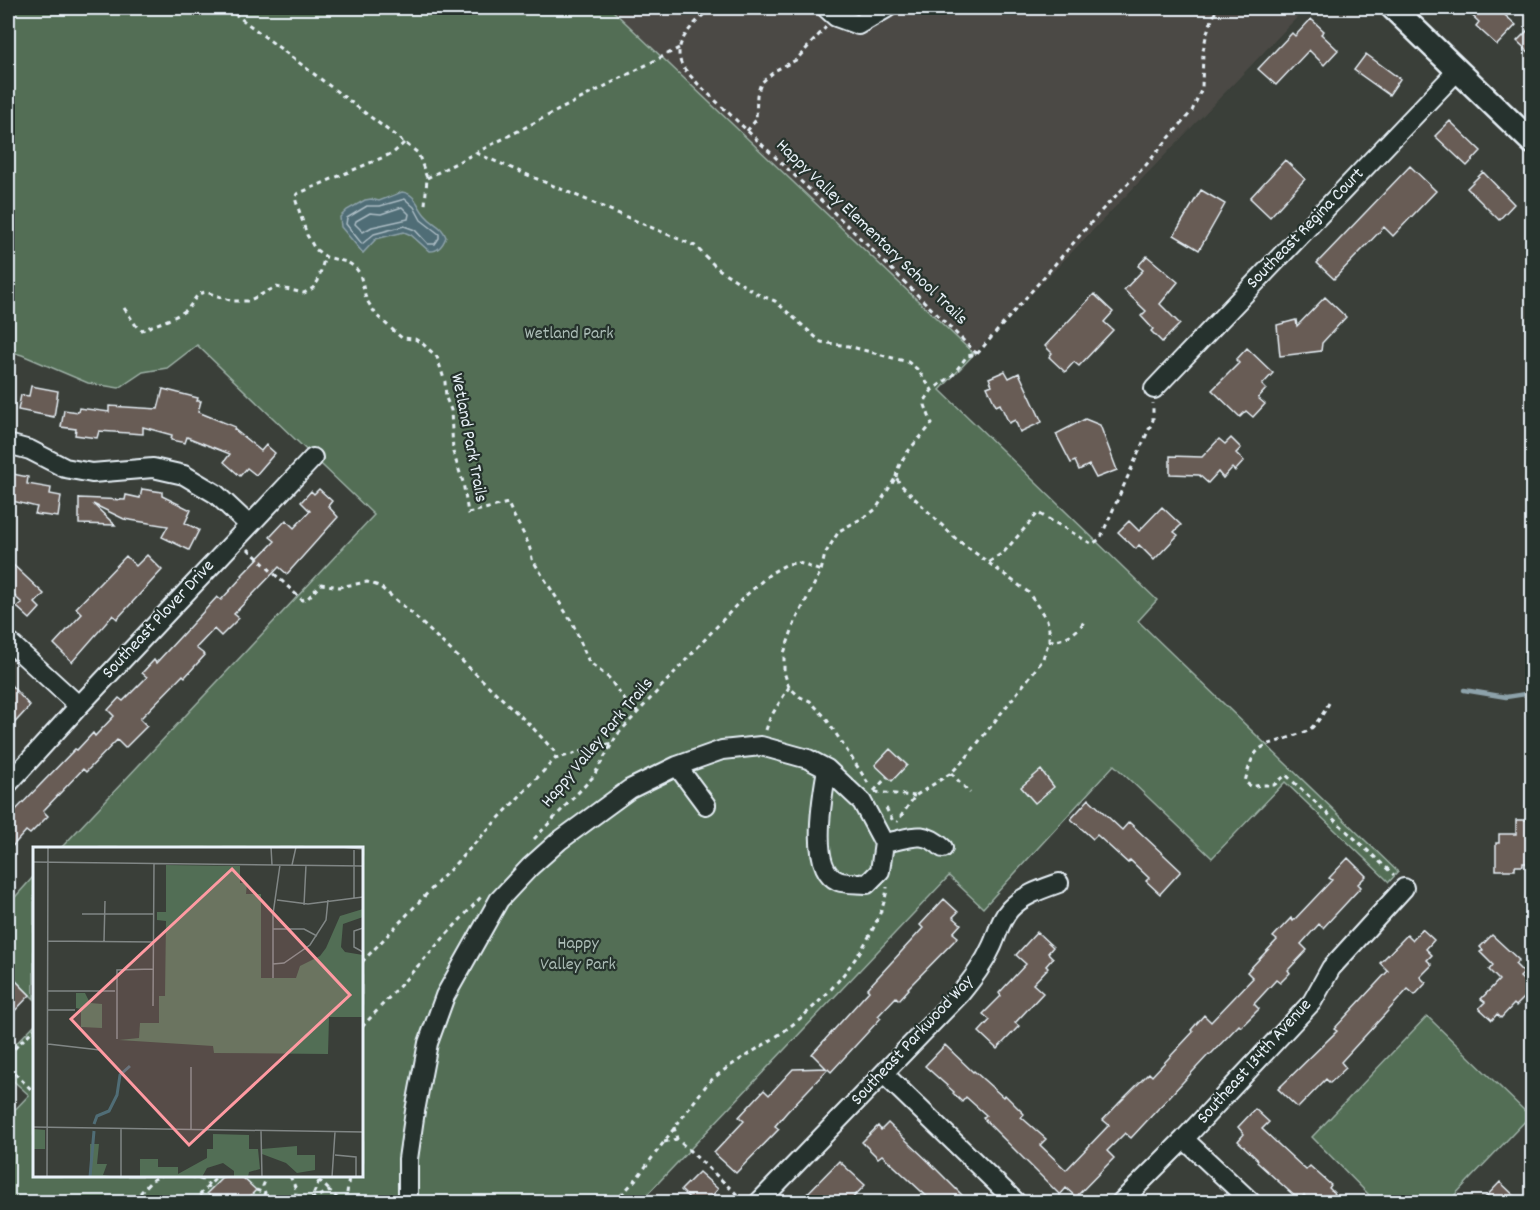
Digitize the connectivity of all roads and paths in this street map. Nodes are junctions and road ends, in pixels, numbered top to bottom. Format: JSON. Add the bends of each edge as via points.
{"nodes":[{"id":1,"x":226,"y":8,"type":"edge"},
{"id":2,"x":710,"y":8,"type":"edge"},
{"id":3,"x":887,"y":8,"type":"edge"},
{"id":4,"x":1217,"y":8,"type":"edge"},
{"id":5,"x":1393,"y":8,"type":"edge"},
{"id":6,"x":831,"y":12,"type":"edge"},
{"id":7,"x":681,"y":47,"type":"junction"},
{"id":8,"x":1458,"y":70,"type":"junction"},
{"id":9,"x":747,"y":131,"type":"junction"},
{"id":10,"x":1533,"y":142,"type":"edge"},
{"id":11,"x":404,"y":143,"type":"junction"},
{"id":12,"x":476,"y":153,"type":"junction"},
{"id":13,"x":427,"y":178,"type":"junction"},
{"id":14,"x":424,"y":204,"type":"dead end"},
{"id":15,"x":325,"y":256,"type":"junction"},
{"id":16,"x":124,"y":308,"type":"dead end"},
{"id":17,"x":977,"y":354,"type":"junction"},
{"id":18,"x":1154,"y":389,"type":"dead end"},
{"id":19,"x":932,"y":390,"type":"junction"},
{"id":20,"x":1153,"y":420,"type":"dead end"},
{"id":21,"x":8,"y":444,"type":"edge"},
{"id":22,"x":313,"y":458,"type":"dead end"},
{"id":23,"x":896,"y":477,"type":"junction"},
{"id":24,"x":249,"y":525,"type":"junction"},
{"id":25,"x":236,"y":538,"type":"junction"},
{"id":26,"x":989,"y":562,"type":"junction"},
{"id":27,"x":821,"y":572,"type":"junction"},
{"id":28,"x":1085,"y":620,"type":"dead end"},
{"id":29,"x":8,"y":641,"type":"edge"},
{"id":30,"x":1049,"y":641,"type":"junction"},
{"id":31,"x":789,"y":687,"type":"junction"},
{"id":32,"x":1329,"y":703,"type":"dead end"},
{"id":33,"x":79,"y":706,"type":"junction"},
{"id":34,"x":638,"y":713,"type":"junction"},
{"id":35,"x":612,"y":743,"type":"junction"},
{"id":36,"x":761,"y":746,"type":"junction"},
{"id":37,"x":555,"y":759,"type":"junction"},
{"id":38,"x":677,"y":766,"type":"junction"},
{"id":39,"x":827,"y":769,"type":"junction"},
{"id":40,"x":951,"y":773,"type":"junction"},
{"id":41,"x":887,"y":777,"type":"dead end"},
{"id":42,"x":8,"y":784,"type":"edge"},
{"id":43,"x":874,"y":792,"type":"junction"},
{"id":44,"x":970,"y":793,"type":"dead end"},
{"id":45,"x":915,"y":796,"type":"junction"},
{"id":46,"x":879,"y":797,"type":"dead end"},
{"id":47,"x":706,"y":805,"type":"dead end"},
{"id":48,"x":885,"y":807,"type":"dead end"},
{"id":49,"x":884,"y":843,"type":"junction"},
{"id":50,"x":530,"y":844,"type":"dead end"},
{"id":51,"x":943,"y":848,"type":"dead end"},
{"id":52,"x":888,"y":883,"type":"dead end"},
{"id":53,"x":1059,"y":883,"type":"dead end"},
{"id":54,"x":1404,"y":888,"type":"joint"},
{"id":55,"x":482,"y":895,"type":"dead end"},
{"id":56,"x":363,"y":961,"type":"edge"},
{"id":57,"x":363,"y":1026,"type":"edge"},
{"id":58,"x":33,"y":1030,"type":"edge"},
{"id":59,"x":8,"y":1055,"type":"edge"},
{"id":60,"x":8,"y":1067,"type":"edge"},
{"id":61,"x":884,"y":1074,"type":"junction"},
{"id":62,"x":33,"y":1091,"type":"edge"},
{"id":63,"x":674,"y":1127,"type":"junction"},
{"id":64,"x":677,"y":1139,"type":"junction"},
{"id":65,"x":1184,"y":1139,"type":"junction"},
{"id":66,"x":663,"y":1142,"type":"junction"},
{"id":67,"x":157,"y":1177,"type":"edge"},
{"id":68,"x":193,"y":1177,"type":"edge"},
{"id":69,"x":217,"y":1177,"type":"edge"},
{"id":70,"x":267,"y":1177,"type":"edge"},
{"id":71,"x":291,"y":1177,"type":"edge"},
{"id":72,"x":321,"y":1177,"type":"edge"},
{"id":73,"x":349,"y":1177,"type":"edge"},
{"id":74,"x":320,"y":1180,"type":"junction"},
{"id":75,"x":209,"y":1185,"type":"junction"},
{"id":76,"x":256,"y":1190,"type":"dead end"},
{"id":77,"x":330,"y":1191,"type":"junction"},
{"id":78,"x":265,"y":1193,"type":"junction"},
{"id":79,"x":134,"y":1200,"type":"dead end"},
{"id":80,"x":311,"y":1201,"type":"edge"},
{"id":81,"x":193,"y":1203,"type":"edge"},
{"id":82,"x":258,"y":1203,"type":"edge"},
{"id":83,"x":295,"y":1203,"type":"edge"},
{"id":84,"x":341,"y":1203,"type":"edge"},
{"id":85,"x":346,"y":1203,"type":"edge"},
{"id":86,"x":408,"y":1203,"type":"edge"},
{"id":87,"x":615,"y":1203,"type":"edge"},
{"id":88,"x":746,"y":1203,"type":"edge"},
{"id":89,"x":759,"y":1203,"type":"edge"},
{"id":90,"x":1016,"y":1203,"type":"edge"},
{"id":91,"x":1121,"y":1203,"type":"edge"},
{"id":92,"x":1251,"y":1203,"type":"edge"}],
"edges":[{"from":1,"to":11,"type":"path"},
{"from":2,"to":7,"type":"path","via":[[682,38]]},
{"from":3,"to":6,"type":"street","via":[[858,25]]},
{"from":4,"to":17,"type":"path","via":[[1203,51],[1202,88],[1192,111]]},
{"from":5,"to":8,"type":"main road"},
{"from":6,"to":9,"type":"path","via":[[828,23],[796,60],[761,83],[756,120]]},
{"from":7,"to":9,"type":"path","name":"Happy Valley Elementary School Trails","via":[[683,66]]},
{"from":7,"to":12,"type":"path"},
{"from":8,"to":10,"type":"main road"},
{"from":8,"to":18,"type":"street","name":"Southeast Regina Court"},
{"from":9,"to":17,"type":"path","name":"Happy Valley Elementary School Trails"},
{"from":11,"to":13,"type":"path","via":[[418,153]]},
{"from":11,"to":15,"type":"path","via":[[393,153],[297,194],[307,235],[315,249]]},
{"from":12,"to":13,"type":"path"},
{"from":12,"to":19,"type":"path","via":[[695,246],[717,268],[775,301],[821,342],[908,362]]},
{"from":13,"to":14,"type":"path"},
{"from":15,"to":16,"type":"path","via":[[318,281],[304,293],[276,287],[248,301],[232,302],[201,292],[188,309],[142,330]]},
{"from":15,"to":34,"type":"path","name":"Wetland Park Trails","via":[[355,267],[366,299],[377,316],[402,338],[415,339],[437,357],[451,410],[453,452],[468,513],[508,503],[531,548],[532,559],[573,624],[589,662],[609,678]]},
{"from":17,"to":19,"type":"path","via":[[967,356],[952,376]]},
{"from":19,"to":23,"type":"path","via":[[925,405],[932,424],[901,460]]},
{"from":20,"to":26,"type":"path","via":[[1100,540],[1092,544],[1038,513],[1004,552]]},
{"from":21,"to":24,"type":"street","via":[[30,450],[65,468],[92,473],[153,468],[184,475],[216,494]]},
{"from":22,"to":24,"type":"street","name":"Southeast Plover Drive"},
{"from":23,"to":26,"type":"path","via":[[955,538]]},
{"from":23,"to":27,"type":"path","via":[[876,509],[839,531],[825,554]]},
{"from":24,"to":25,"type":"street","name":"Southeast Plover Drive"},
{"from":25,"to":33,"type":"street","name":"Southeast Plover Drive"},
{"from":25,"to":37,"type":"path","via":[[302,600],[321,584],[339,587],[367,582],[379,586],[532,726],[554,751]]},
{"from":26,"to":30,"type":"path","via":[[1028,592],[1047,620]]},
{"from":27,"to":31,"type":"path","via":[[785,644],[784,672]]},
{"from":27,"to":34,"type":"path","name":"Happy Valley Park Trails","via":[[793,562],[771,573],[742,599]]},
{"from":28,"to":30,"type":"path","via":[[1066,638]]},
{"from":29,"to":33,"type":"street"},
{"from":30,"to":40,"type":"path","via":[[1042,661]]},
{"from":31,"to":36,"type":"path","via":[[770,718]]},
{"from":31,"to":43,"type":"path","via":[[825,717]]},
{"from":32,"to":54,"type":"path","via":[[1309,730],[1255,752],[1245,782],[1252,787],[1274,785],[1286,775]]},
{"from":33,"to":42,"type":"street","name":"Southeast Plover Drive"},
{"from":34,"to":35,"type":"path","name":"Happy Valley Park Trails"},
{"from":35,"to":37,"type":"path"},
{"from":35,"to":50,"type":"path","name":"Happy Valley Park Trails","via":[[592,777]]},
{"from":36,"to":38,"type":"street","via":[[722,750]]},
{"from":36,"to":39,"type":"street","via":[[808,759]]},
{"from":37,"to":56,"type":"path"},
{"from":38,"to":47,"type":"street"},
{"from":38,"to":86,"type":"street","via":[[630,789],[559,841],[499,900],[445,996],[428,1043],[408,1159]]},
{"from":39,"to":49,"type":"street","via":[[862,802]]},
{"from":39,"to":49,"type":"street","via":[[819,816],[826,870],[838,880],[867,884],[880,871]]},
{"from":40,"to":44,"type":"path"},
{"from":40,"to":45,"type":"path"},
{"from":41,"to":43,"type":"path"},
{"from":43,"to":45,"type":"path"},
{"from":43,"to":46,"type":"path"},
{"from":45,"to":48,"type":"path","via":[[895,826]]},
{"from":49,"to":51,"type":"street","via":[[919,835]]},
{"from":52,"to":63,"type":"path","via":[[871,933],[844,976],[779,1035],[718,1074]]},
{"from":53,"to":61,"type":"street","name":"Southeast Parkwood Way","via":[[1025,896],[1010,908],[981,969]]},
{"from":54,"to":65,"type":"street","name":"Southeast 134th Avenue","via":[[1331,968],[1312,1002]]},
{"from":55,"to":57,"type":"path"},
{"from":58,"to":59,"type":"path"},
{"from":60,"to":62,"type":"path"},
{"from":61,"to":89,"type":"street","name":"Southeast Parkwood Way"},
{"from":61,"to":90,"type":"street"},
{"from":63,"to":64,"type":"path"},
{"from":63,"to":66,"type":"path"},
{"from":64,"to":66,"type":"path"},
{"from":64,"to":88,"type":"path"},
{"from":65,"to":91,"type":"street","name":"Southeast 134th Avenue"},
{"from":65,"to":92,"type":"street"},
{"from":66,"to":87,"type":"path"},
{"from":67,"to":79,"type":"path"},
{"from":68,"to":75,"type":"path"},
{"from":69,"to":75,"type":"path"},
{"from":70,"to":78,"type":"path"},
{"from":71,"to":83,"type":"path"},
{"from":72,"to":74,"type":"path"},
{"from":73,"to":85,"type":"path"},
{"from":74,"to":77,"type":"path"},
{"from":74,"to":80,"type":"path"},
{"from":75,"to":81,"type":"path"},
{"from":76,"to":78,"type":"path"},
{"from":77,"to":80,"type":"path"},
{"from":77,"to":84,"type":"path"},
{"from":78,"to":82,"type":"path"}]}
